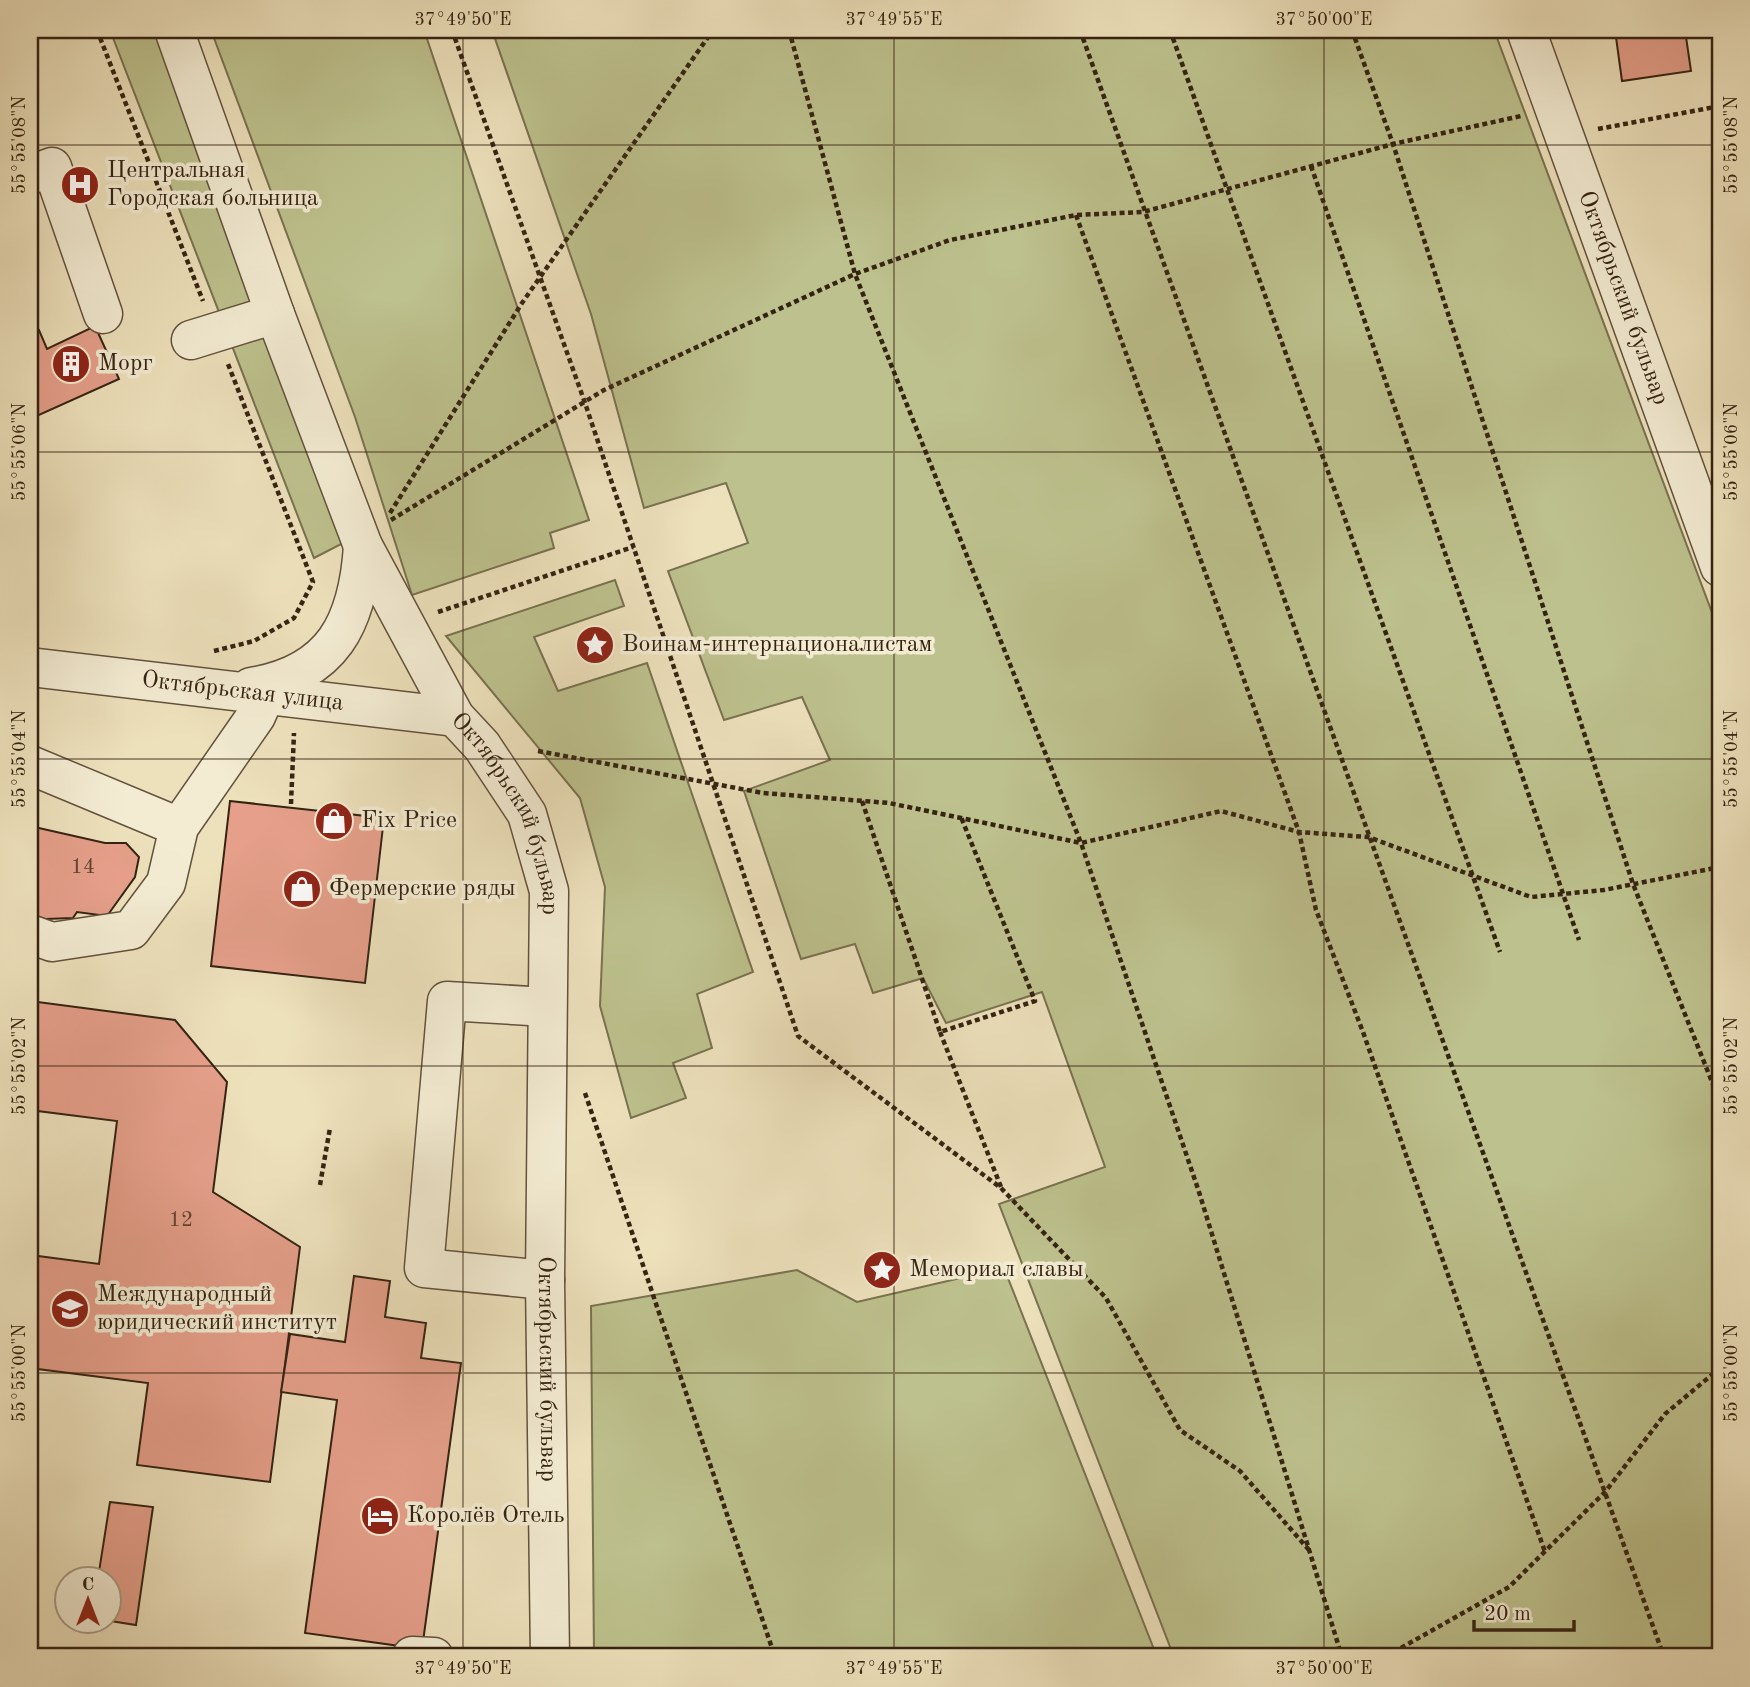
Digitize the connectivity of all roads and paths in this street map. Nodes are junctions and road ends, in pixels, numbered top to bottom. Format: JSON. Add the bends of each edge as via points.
{"nodes":[{"id":1,"x":97,"y":30,"type":"edge"},
{"id":2,"x":174,"y":30,"type":"edge"},
{"id":3,"x":452,"y":30,"type":"edge"},
{"id":4,"x":713,"y":30,"type":"edge"},
{"id":5,"x":789,"y":30,"type":"edge"},
{"id":6,"x":1080,"y":30,"type":"edge"},
{"id":7,"x":1170,"y":30,"type":"edge"},
{"id":8,"x":1352,"y":30,"type":"edge"},
{"id":9,"x":1526,"y":30,"type":"edge"},
{"id":10,"x":1720,"y":106,"type":"edge"},
{"id":11,"x":1525,"y":116,"type":"dead end"},
{"id":12,"x":1591,"y":130,"type":"dead end"},
{"id":13,"x":1392,"y":144,"type":"junction"},
{"id":14,"x":1311,"y":166,"type":"junction"},
{"id":15,"x":30,"y":175,"type":"edge"},
{"id":16,"x":1225,"y":190,"type":"junction"},
{"id":17,"x":1143,"y":212,"type":"junction"},
{"id":18,"x":1076,"y":215,"type":"junction"},
{"id":19,"x":855,"y":274,"type":"junction"},
{"id":20,"x":540,"y":278,"type":"junction"},
{"id":21,"x":103,"y":314,"type":"dead end"},
{"id":22,"x":275,"y":314,"type":"junction"},
{"id":23,"x":203,"y":337,"type":"junction"},
{"id":24,"x":584,"y":403,"type":"junction"},
{"id":25,"x":363,"y":546,"type":"junction"},
{"id":26,"x":633,"y":547,"type":"junction"},
{"id":27,"x":1720,"y":567,"type":"edge"},
{"id":28,"x":426,"y":616,"type":"dead end"},
{"id":29,"x":209,"y":652,"type":"dead end"},
{"id":30,"x":30,"y":667,"type":"edge"},
{"id":31,"x":247,"y":693,"type":"junction"},
{"id":32,"x":455,"y":717,"type":"junction"},
{"id":33,"x":295,"y":721,"type":"dead end"},
{"id":34,"x":538,"y":751,"type":"dead end"},
{"id":35,"x":30,"y":765,"type":"edge"},
{"id":36,"x":710,"y":783,"type":"junction"},
{"id":37,"x":862,"y":802,"type":"junction"},
{"id":38,"x":291,"y":804,"type":"dead end"},
{"id":39,"x":961,"y":817,"type":"junction"},
{"id":40,"x":179,"y":827,"type":"junction"},
{"id":41,"x":1298,"y":832,"type":"junction"},
{"id":42,"x":1368,"y":837,"type":"junction"},
{"id":43,"x":1081,"y":843,"type":"junction"},
{"id":44,"x":1720,"y":867,"type":"edge"},
{"id":45,"x":1472,"y":876,"type":"junction"},
{"id":46,"x":1633,"y":884,"type":"junction"},
{"id":47,"x":1565,"y":895,"type":"junction"},
{"id":48,"x":30,"y":934,"type":"edge"},
{"id":49,"x":1579,"y":940,"type":"dead end"},
{"id":50,"x":1500,"y":952,"type":"dead end"},
{"id":51,"x":547,"y":1007,"type":"junction"},
{"id":52,"x":940,"y":1032,"type":"junction"},
{"id":53,"x":584,"y":1088,"type":"dead end"},
{"id":54,"x":1720,"y":1102,"type":"edge"},
{"id":55,"x":330,"y":1128,"type":"dead end"},
{"id":56,"x":320,"y":1185,"type":"dead end"},
{"id":57,"x":1001,"y":1188,"type":"junction"},
{"id":58,"x":545,"y":1280,"type":"junction"},
{"id":59,"x":1720,"y":1368,"type":"edge"},
{"id":60,"x":1605,"y":1492,"type":"junction"},
{"id":61,"x":1309,"y":1550,"type":"junction"},
{"id":62,"x":1545,"y":1552,"type":"junction"},
{"id":63,"x":412,"y":1656,"type":"edge"},
{"id":64,"x":1339,"y":1656,"type":"edge"},
{"id":65,"x":434,"y":1657,"type":"edge"},
{"id":66,"x":550,"y":1657,"type":"edge"},
{"id":67,"x":775,"y":1657,"type":"edge"},
{"id":68,"x":1664,"y":1657,"type":"edge"}],
"edges":[{"from":1,"to":23,"type":"path"},
{"from":2,"to":22,"type":"street","name":"Октябрьский бульвар"},
{"from":3,"to":20,"type":"path"},
{"from":4,"to":20,"type":"path"},
{"from":5,"to":19,"type":"path"},
{"from":6,"to":17,"type":"path"},
{"from":7,"to":16,"type":"path"},
{"from":8,"to":13,"type":"path"},
{"from":9,"to":27,"type":"street","name":"Октябрьский бульвар"},
{"from":10,"to":12,"type":"path"},
{"from":11,"to":13,"type":"path"},
{"from":13,"to":14,"type":"path"},
{"from":13,"to":46,"type":"path"},
{"from":14,"to":16,"type":"path"},
{"from":14,"to":47,"type":"path"},
{"from":15,"to":21,"type":"street","via":[[52,167]]},
{"from":16,"to":17,"type":"path"},
{"from":16,"to":45,"type":"path"},
{"from":17,"to":18,"type":"path"},
{"from":17,"to":42,"type":"path"},
{"from":18,"to":19,"type":"path","via":[[950,240]]},
{"from":18,"to":41,"type":"path"},
{"from":19,"to":24,"type":"path"},
{"from":19,"to":43,"type":"path"},
{"from":20,"to":24,"type":"path"},
{"from":20,"to":24,"type":"path","via":[[382,526]]},
{"from":22,"to":23,"type":"street"},
{"from":22,"to":25,"type":"street","name":"Октябрьский бульвар"},
{"from":23,"to":29,"type":"path","via":[[313,582],[294,618],[254,641]]},
{"from":24,"to":26,"type":"path"},
{"from":25,"to":31,"type":"street","via":[[351,614],[336,639],[314,666]]},
{"from":25,"to":32,"type":"street","name":"Октябрьский бульвар"},
{"from":26,"to":28,"type":"path"},
{"from":26,"to":36,"type":"path"},
{"from":30,"to":31,"type":"street","name":"Октябрьская улица"},
{"from":31,"to":32,"type":"street","name":"Октябрьская улица"},
{"from":31,"to":40,"type":"street","via":[[256,716]]},
{"from":32,"to":51,"type":"street","name":"Октябрьский бульвар","via":[[482,746],[527,814],[549,891]]},
{"from":33,"to":38,"type":"path"},
{"from":34,"to":36,"type":"path"},
{"from":35,"to":40,"type":"street"},
{"from":36,"to":37,"type":"path"},
{"from":36,"to":57,"type":"path","via":[[798,1036]]},
{"from":37,"to":39,"type":"path"},
{"from":37,"to":52,"type":"path"},
{"from":39,"to":43,"type":"path"},
{"from":39,"to":52,"type":"path","via":[[1035,1001]]},
{"from":40,"to":48,"type":"street","via":[[166,883],[131,930],[52,942]]},
{"from":41,"to":42,"type":"path"},
{"from":41,"to":43,"type":"path","via":[[1221,811]]},
{"from":41,"to":62,"type":"path","via":[[1316,910]]},
{"from":42,"to":45,"type":"path"},
{"from":42,"to":60,"type":"path"},
{"from":43,"to":61,"type":"path","via":[[1199,1192]]},
{"from":44,"to":46,"type":"path"},
{"from":45,"to":47,"type":"path","via":[[1531,897]]},
{"from":45,"to":50,"type":"path"},
{"from":46,"to":47,"type":"path"},
{"from":46,"to":54,"type":"path"},
{"from":47,"to":49,"type":"path"},
{"from":51,"to":58,"type":"street","name":"Октябрьский бульвар"},
{"from":51,"to":58,"type":"street","via":[[447,1001],[424,1268]]},
{"from":52,"to":57,"type":"path"},
{"from":53,"to":67,"type":"path"},
{"from":55,"to":56,"type":"path"},
{"from":57,"to":61,"type":"path","via":[[1106,1298],[1180,1430],[1240,1471]]},
{"from":58,"to":66,"type":"street","name":"Октябрьский бульвар"},
{"from":59,"to":60,"type":"path","via":[[1665,1414]]},
{"from":60,"to":62,"type":"path"},
{"from":60,"to":68,"type":"path"},
{"from":61,"to":64,"type":"path"},
{"from":62,"to":64,"type":"path","via":[[1509,1587],[1392,1653]]},
{"from":63,"to":65,"type":"street"}]}
